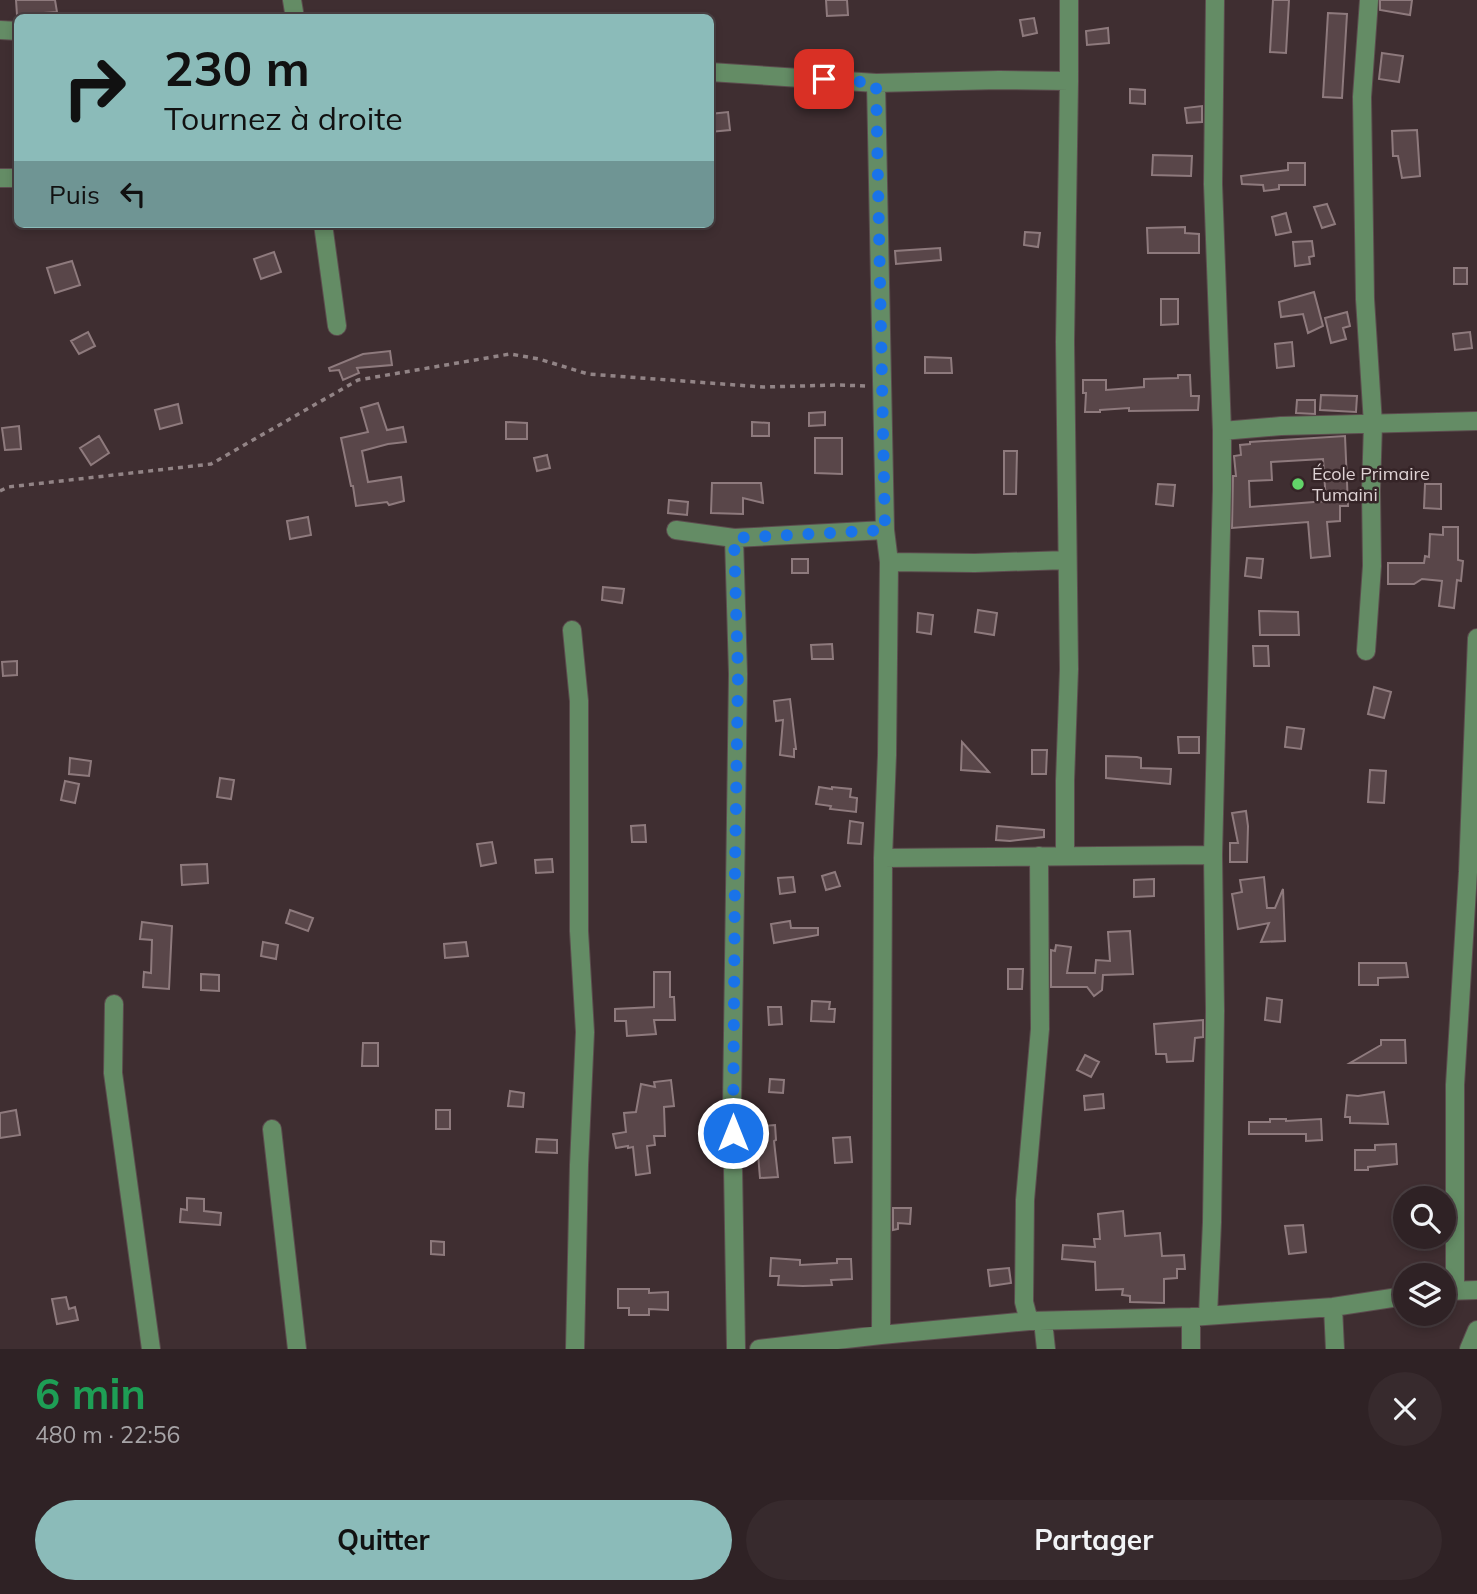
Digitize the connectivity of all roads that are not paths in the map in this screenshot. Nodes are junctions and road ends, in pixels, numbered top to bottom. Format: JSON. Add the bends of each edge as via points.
{"nodes":[{"id":1,"x":1069,"y":0,"type":"edge"},
{"id":2,"x":1215,"y":0,"type":"edge"},
{"id":3,"x":1369,"y":0,"type":"edge"},
{"id":4,"x":714,"y":72,"type":"edge"},
{"id":5,"x":1069,"y":81,"type":"junction"},
{"id":6,"x":876,"y":83,"type":"junction"},
{"id":7,"x":324,"y":228,"type":"edge"},
{"id":8,"x":337,"y":326,"type":"dead end"},
{"id":9,"x":1477,"y":421,"type":"edge"},
{"id":10,"x":1373,"y":424,"type":"junction"},
{"id":11,"x":1222,"y":431,"type":"junction"},
{"id":12,"x":676,"y":530,"type":"dead end"},
{"id":13,"x":885,"y":530,"type":"junction"},
{"id":14,"x":734,"y":538,"type":"junction"},
{"id":15,"x":1067,"y":559,"type":"junction"},
{"id":16,"x":889,"y":562,"type":"junction"},
{"id":17,"x":572,"y":630,"type":"dead end"},
{"id":18,"x":1477,"y":638,"type":"edge"},
{"id":19,"x":1366,"y":651,"type":"dead end"},
{"id":20,"x":1213,"y":855,"type":"junction"},
{"id":21,"x":1039,"y":856,"type":"junction"},
{"id":22,"x":1065,"y":856,"type":"junction"},
{"id":23,"x":883,"y":858,"type":"junction"},
{"id":24,"x":114,"y":1004,"type":"dead end"},
{"id":25,"x":272,"y":1129,"type":"dead end"},
{"id":26,"x":1451,"y":1263,"type":"edge"},
{"id":27,"x":1456,"y":1290,"type":"edge"},
{"id":28,"x":1477,"y":1290,"type":"edge"},
{"id":29,"x":1393,"y":1298,"type":"edge"},
{"id":30,"x":1333,"y":1307,"type":"junction"},
{"id":31,"x":1200,"y":1316,"type":"junction"},
{"id":32,"x":1036,"y":1321,"type":"junction"},
{"id":33,"x":1477,"y":1330,"type":"edge"},
{"id":34,"x":881,"y":1335,"type":"junction"},
{"id":35,"x":853,"y":1344,"type":"edge"},
{"id":36,"x":151,"y":1349,"type":"edge"},
{"id":37,"x":298,"y":1349,"type":"edge"},
{"id":38,"x":575,"y":1349,"type":"edge"},
{"id":39,"x":736,"y":1349,"type":"edge"},
{"id":40,"x":760,"y":1349,"type":"edge"},
{"id":41,"x":1046,"y":1349,"type":"edge"},
{"id":42,"x":1191,"y":1349,"type":"edge"},
{"id":43,"x":1335,"y":1349,"type":"edge"},
{"id":44,"x":1469,"y":1349,"type":"edge"}],
"edges":[{"from":1,"to":5,"type":"street"},
{"from":2,"to":11,"type":"street","via":[[1213,184]]},
{"from":3,"to":10,"type":"street","via":[[1362,137]]},
{"from":4,"to":6,"type":"street"},
{"from":5,"to":6,"type":"street"},
{"from":5,"to":15,"type":"street"},
{"from":6,"to":13,"type":"street"},
{"from":7,"to":8,"type":"street"},
{"from":9,"to":10,"type":"street"},
{"from":10,"to":11,"type":"street"},
{"from":10,"to":19,"type":"street"},
{"from":11,"to":20,"type":"street"},
{"from":12,"to":14,"type":"street"},
{"from":13,"to":14,"type":"street"},
{"from":13,"to":16,"type":"street"},
{"from":14,"to":39,"type":"street","via":[[738,674],[732,1106]]},
{"from":15,"to":16,"type":"street"},
{"from":15,"to":22,"type":"street"},
{"from":16,"to":23,"type":"street"},
{"from":17,"to":38,"type":"street","via":[[579,701],[579,931],[585,1032]]},
{"from":18,"to":26,"type":"street"},
{"from":20,"to":22,"type":"street"},
{"from":20,"to":31,"type":"street","via":[[1212,1222]]},
{"from":21,"to":22,"type":"street"},
{"from":21,"to":23,"type":"street"},
{"from":21,"to":32,"type":"street","via":[[1040,1029],[1025,1200],[1024,1302]]},
{"from":23,"to":34,"type":"street"},
{"from":24,"to":36,"type":"street","via":[[113,1073]]},
{"from":25,"to":37,"type":"street"},
{"from":27,"to":28,"type":"street"},
{"from":29,"to":30,"type":"street"},
{"from":30,"to":31,"type":"street"},
{"from":30,"to":43,"type":"street"},
{"from":31,"to":32,"type":"street"},
{"from":31,"to":42,"type":"street"},
{"from":32,"to":34,"type":"street"},
{"from":32,"to":41,"type":"street"},
{"from":33,"to":44,"type":"street"},
{"from":34,"to":35,"type":"street"},
{"from":35,"to":40,"type":"street"}]}
